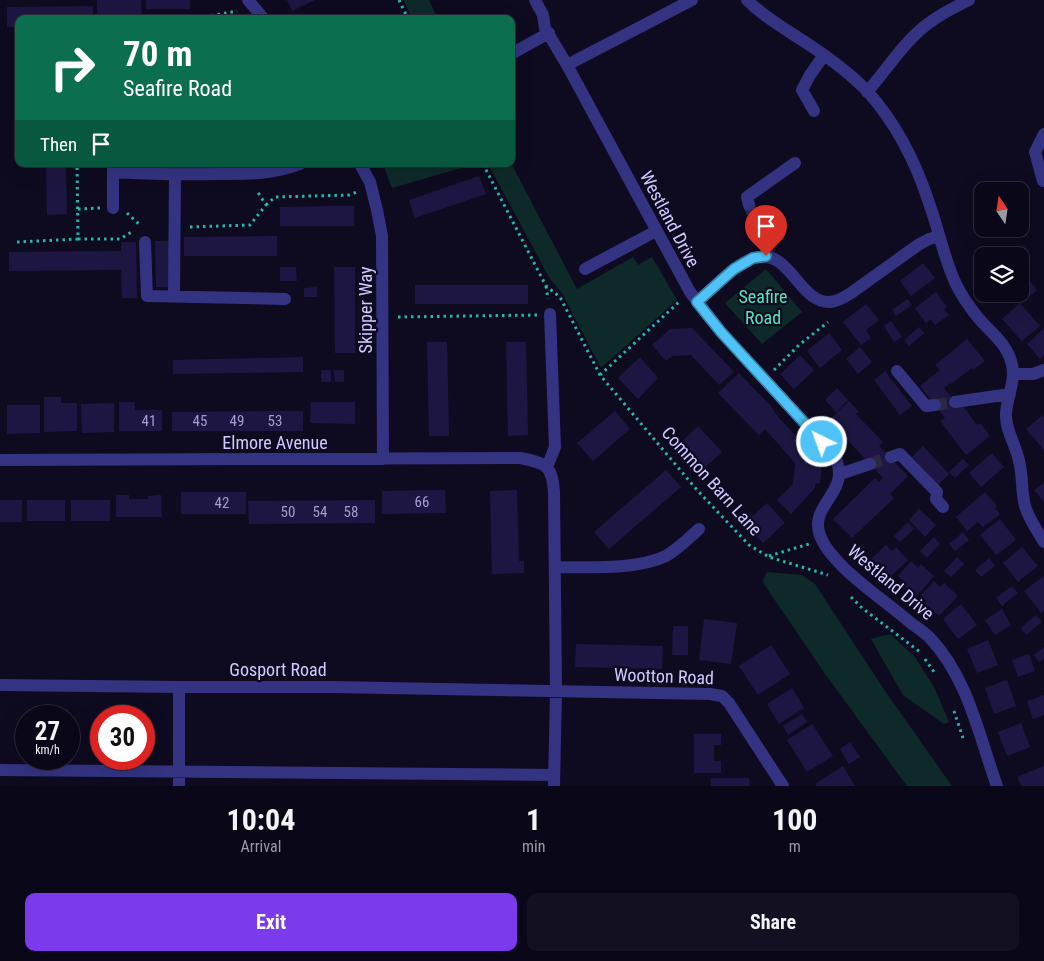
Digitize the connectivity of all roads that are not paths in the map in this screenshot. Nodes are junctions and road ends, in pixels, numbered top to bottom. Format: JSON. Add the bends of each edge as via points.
{"nodes":[{"id":1,"x":535,"y":0,"type":"edge"},
{"id":2,"x":692,"y":0,"type":"edge"},
{"id":3,"x":747,"y":0,"type":"edge"},
{"id":4,"x":969,"y":0,"type":"edge"},
{"id":5,"x":252,"y":4,"type":"edge"},
{"id":6,"x":261,"y":15,"type":"edge"},
{"id":7,"x":547,"y":31,"type":"junction"},
{"id":8,"x":515,"y":51,"type":"edge"},
{"id":9,"x":824,"y":55,"type":"junction"},
{"id":10,"x":567,"y":65,"type":"junction"},
{"id":11,"x":867,"y":92,"type":"junction"},
{"id":12,"x":814,"y":111,"type":"dead end"},
{"id":13,"x":1044,"y":134,"type":"edge"},
{"id":14,"x":795,"y":162,"type":"dead end"},
{"id":15,"x":292,"y":167,"type":"edge"},
{"id":16,"x":361,"y":167,"type":"edge"},
{"id":17,"x":113,"y":168,"type":"edge"},
{"id":18,"x":174,"y":175,"type":"junction"},
{"id":19,"x":1043,"y":180,"type":"edge"},
{"id":20,"x":749,"y":205,"type":"dead end"},
{"id":21,"x":113,"y":208,"type":"dead end"},
{"id":22,"x":757,"y":223,"type":"tunnel mouth"},
{"id":23,"x":656,"y":231,"type":"junction"},
{"id":24,"x":939,"y":236,"type":"junction"},
{"id":25,"x":145,"y":242,"type":"dead end"},
{"id":26,"x":766,"y":256,"type":"junction"},
{"id":27,"x":585,"y":269,"type":"dead end"},
{"id":28,"x":174,"y":296,"type":"junction"},
{"id":29,"x":694,"y":297,"type":"junction"},
{"id":30,"x":285,"y":299,"type":"dead end"},
{"id":31,"x":550,"y":314,"type":"road end"},
{"id":32,"x":1044,"y":370,"type":"edge"},
{"id":33,"x":897,"y":371,"type":"dead end"},
{"id":34,"x":1013,"y":374,"type":"junction"},
{"id":35,"x":1010,"y":394,"type":"junction"},
{"id":36,"x":955,"y":402,"type":"tunnel mouth"},
{"id":37,"x":934,"y":405,"type":"tunnel mouth"},
{"id":38,"x":891,"y":457,"type":"tunnel mouth"},
{"id":39,"x":384,"y":459,"type":"junction"},
{"id":40,"x":0,"y":460,"type":"edge"},
{"id":41,"x":870,"y":464,"type":"tunnel mouth"},
{"id":42,"x":547,"y":467,"type":"junction"},
{"id":43,"x":840,"y":474,"type":"junction"},
{"id":44,"x":943,"y":507,"type":"dead end"},
{"id":45,"x":700,"y":530,"type":"dead end"},
{"id":46,"x":1044,"y":542,"type":"edge"},
{"id":47,"x":556,"y":567,"type":"junction"},
{"id":48,"x":0,"y":685,"type":"edge"},
{"id":49,"x":179,"y":687,"type":"junction"},
{"id":50,"x":556,"y":691,"type":"junction"},
{"id":51,"x":0,"y":770,"type":"edge"},
{"id":52,"x":180,"y":772,"type":"junction"},
{"id":53,"x":453,"y":780,"type":"edge"},
{"id":54,"x":554,"y":780,"type":"edge"},
{"id":55,"x":179,"y":786,"type":"edge"},
{"id":56,"x":783,"y":786,"type":"edge"},
{"id":57,"x":997,"y":786,"type":"edge"}],
"edges":[{"from":1,"to":7,"type":"street","name":"Westland Drive"},
{"from":2,"to":10,"type":"street"},
{"from":3,"to":9,"type":"street"},
{"from":4,"to":11,"type":"street","via":[[938,16],[919,31]]},
{"from":5,"to":6,"type":"street"},
{"from":7,"to":8,"type":"street"},
{"from":7,"to":10,"type":"street","name":"Westland Drive"},
{"from":9,"to":11,"type":"street"},
{"from":9,"to":12,"type":"street","via":[[802,90]]},
{"from":10,"to":23,"type":"street","name":"Westland Drive"},
{"from":11,"to":24,"type":"street","via":[[905,146]]},
{"from":13,"to":19,"type":"street","via":[[1035,152]]},
{"from":14,"to":20,"type":"street","via":[[747,197]]},
{"from":15,"to":18,"type":"street","via":[[263,174]]},
{"from":16,"to":39,"type":"street","name":"Skipper Way","via":[[371,187],[382,236]]},
{"from":17,"to":18,"type":"street"},
{"from":17,"to":21,"type":"street"},
{"from":18,"to":28,"type":"street"},
{"from":22,"to":26,"type":"street","via":[[768,245]]},
{"from":23,"to":27,"type":"street"},
{"from":23,"to":29,"type":"street","name":"Westland Drive"},
{"from":24,"to":26,"type":"street","via":[[918,245],[840,300],[829,302],[807,292],[790,271]]},
{"from":24,"to":34,"type":"street","via":[[955,282],[965,300],[1006,349]]},
{"from":25,"to":28,"type":"street","via":[[147,296]]},
{"from":26,"to":29,"type":"street","via":[[753,258]]},
{"from":28,"to":30,"type":"street"},
{"from":29,"to":43,"type":"street","name":"Westland Drive","via":[[721,332],[834,455]]},
{"from":31,"to":42,"type":"street","via":[[554,447]]},
{"from":32,"to":34,"type":"street"},
{"from":33,"to":37,"type":"street","via":[[926,406]]},
{"from":34,"to":35,"type":"street"},
{"from":35,"to":36,"type":"street"},
{"from":35,"to":46,"type":"street","via":[[1007,423],[1019,460],[1025,506]]},
{"from":38,"to":44,"type":"street","via":[[900,454],[938,492],[936,499]]},
{"from":39,"to":40,"type":"street","name":"Elmore Avenue"},
{"from":39,"to":42,"type":"street","name":"Elmore Avenue","via":[[520,458],[538,461]]},
{"from":41,"to":43,"type":"street"},
{"from":42,"to":47,"type":"street","via":[[553,478]]},
{"from":43,"to":57,"type":"street","name":"Westland Drive","via":[[818,518],[821,540],[854,578],[929,638],[947,659],[970,708]]},
{"from":45,"to":47,"type":"street","via":[[667,555],[644,563]]},
{"from":47,"to":50,"type":"street"},
{"from":48,"to":49,"type":"street","name":"Gosport Road"},
{"from":49,"to":50,"type":"street","name":"Gosport Road"},
{"from":49,"to":52,"type":"street"},
{"from":50,"to":54,"type":"street"},
{"from":50,"to":56,"type":"street","name":"Wootton Road","via":[[722,696]]},
{"from":51,"to":52,"type":"street"},
{"from":52,"to":53,"type":"street"},
{"from":52,"to":55,"type":"street"},
{"from":53,"to":54,"type":"street"}]}
